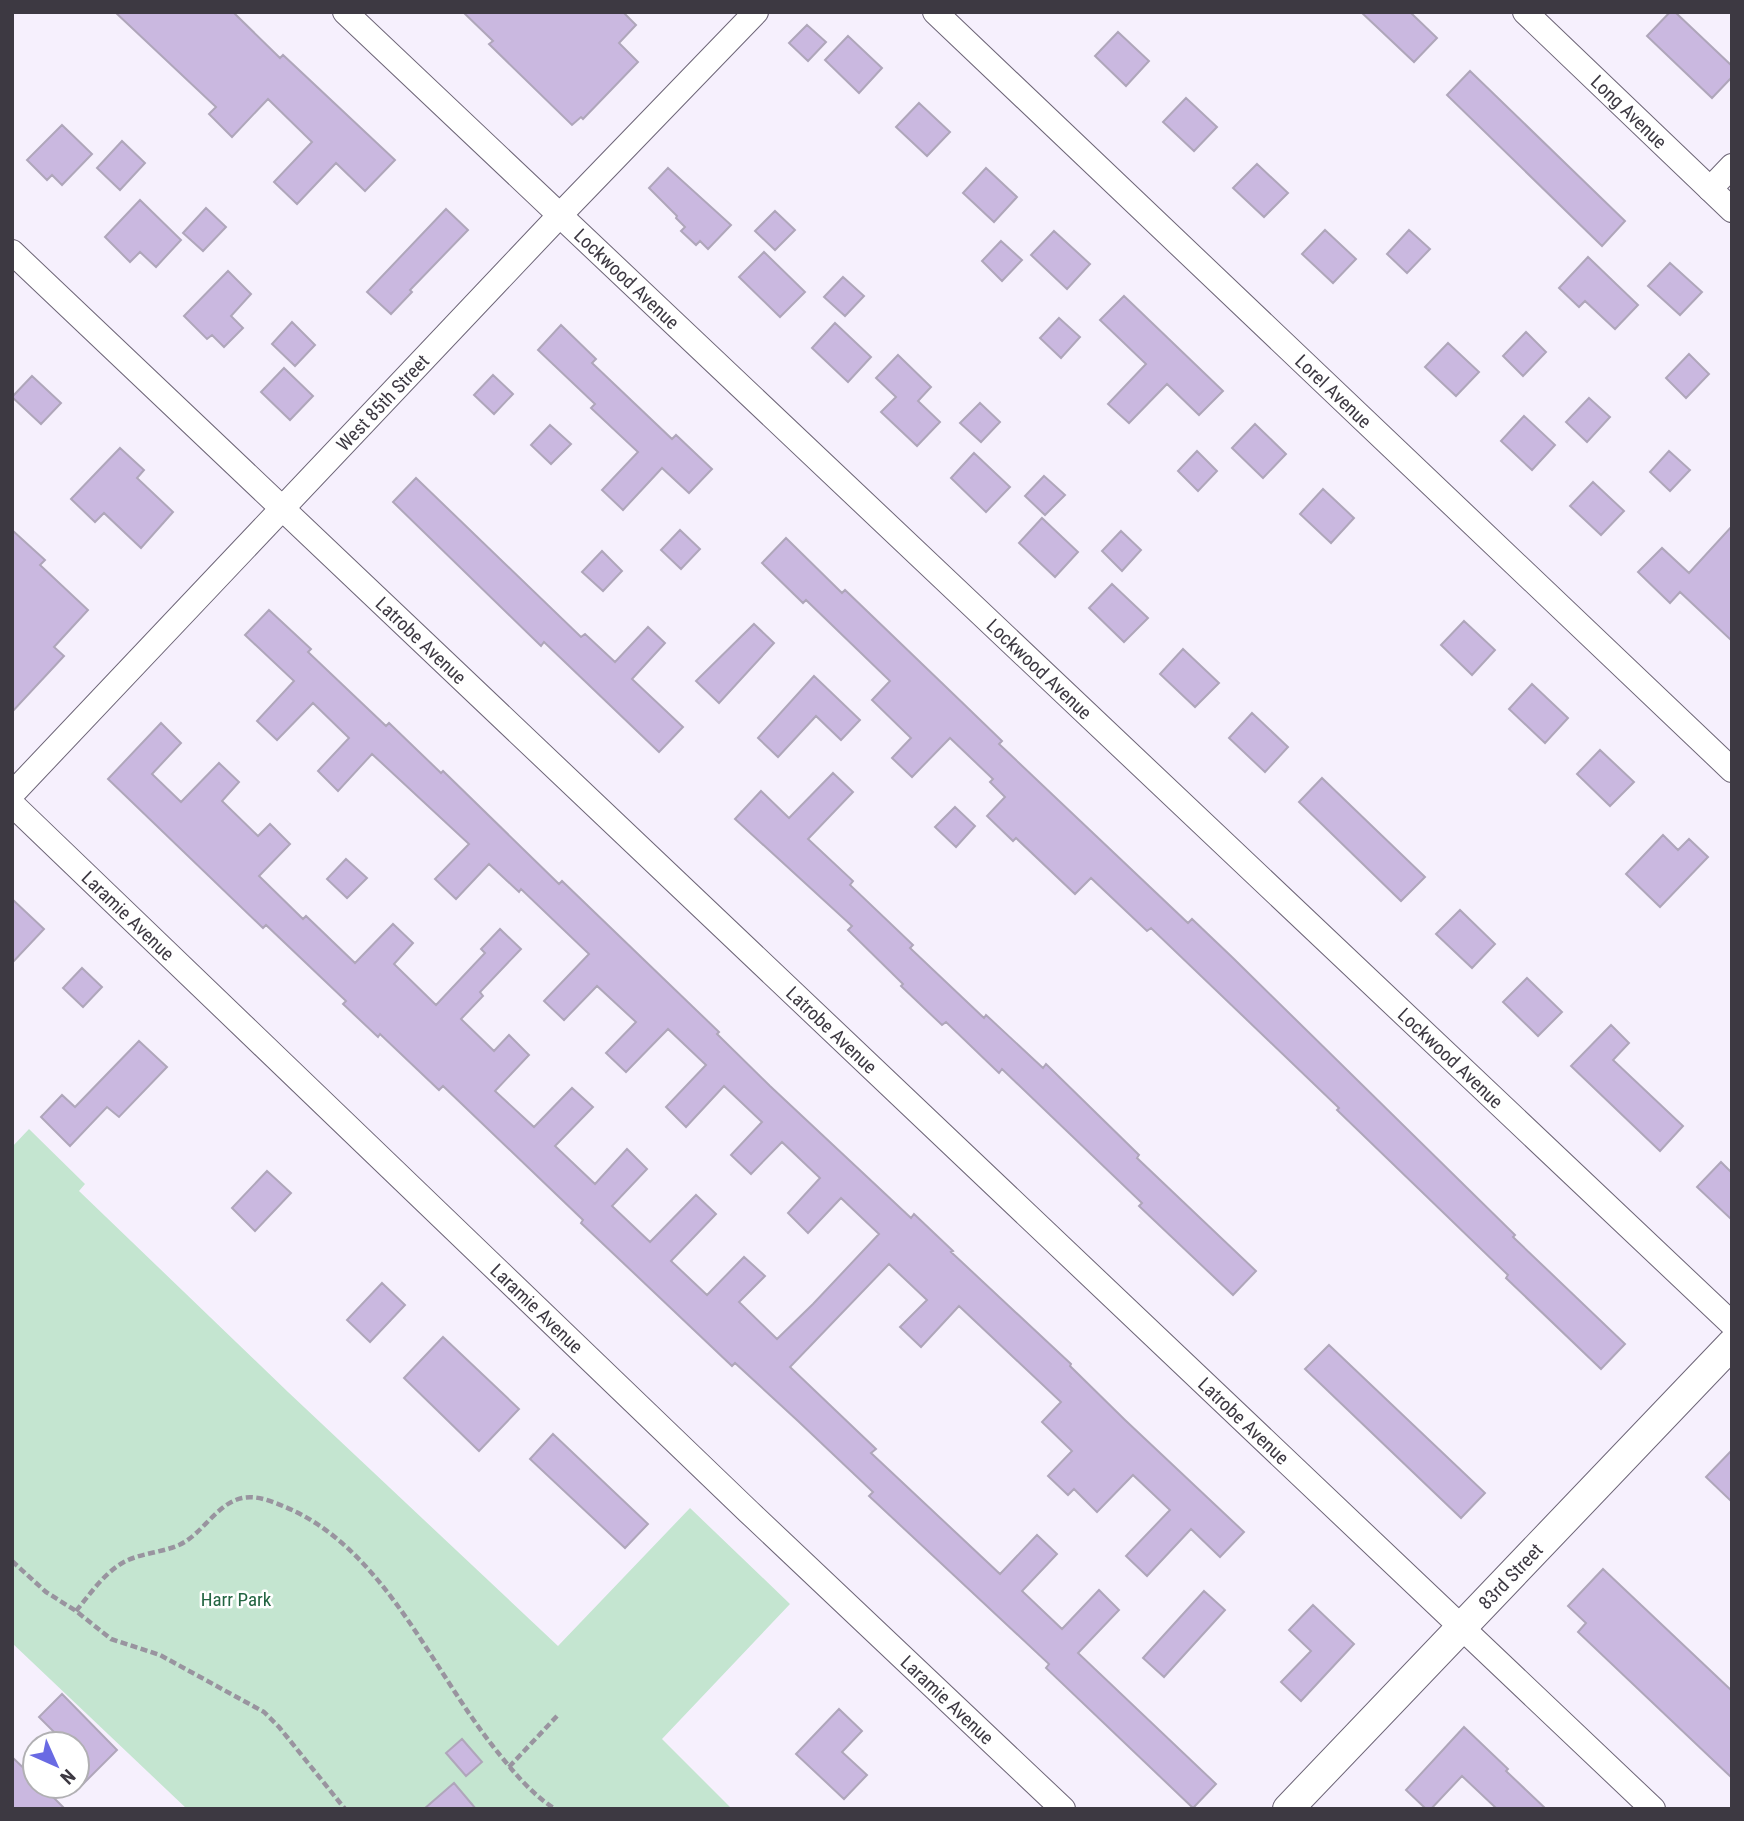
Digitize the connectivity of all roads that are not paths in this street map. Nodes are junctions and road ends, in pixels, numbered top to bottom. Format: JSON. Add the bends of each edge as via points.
{"nodes":[{"id":1,"x":345,"y":12,"type":"edge"},
{"id":2,"x":756,"y":12,"type":"edge"},
{"id":3,"x":935,"y":12,"type":"edge"},
{"id":4,"x":1525,"y":12,"type":"edge"},
{"id":5,"x":1732,"y":166,"type":"edge"},
{"id":6,"x":1710,"y":189,"type":"junction"},
{"id":7,"x":1732,"y":210,"type":"edge"},
{"id":8,"x":560,"y":215,"type":"junction"},
{"id":9,"x":12,"y":253,"type":"edge"},
{"id":10,"x":282,"y":509,"type":"junction"},
{"id":11,"x":1732,"y":770,"type":"edge"},
{"id":12,"x":12,"y":794,"type":"edge"},
{"id":13,"x":12,"y":804,"type":"edge"},
{"id":14,"x":1732,"y":1324,"type":"edge"},
{"id":15,"x":1732,"y":1344,"type":"edge"},
{"id":16,"x":1462,"y":1626,"type":"junction"},
{"id":17,"x":1063,"y":1809,"type":"edge"},
{"id":18,"x":1288,"y":1809,"type":"edge"},
{"id":19,"x":1653,"y":1809,"type":"edge"}],
"edges":[{"from":1,"to":8,"type":"street","name":"Lockwood Avenue"},
{"from":2,"to":8,"type":"street","name":"West 85th Street"},
{"from":3,"to":11,"type":"street","name":"Lorel Avenue"},
{"from":4,"to":6,"type":"street","name":"Long Avenue"},
{"from":5,"to":6,"type":"street"},
{"from":6,"to":7,"type":"street","name":"Long Avenue"},
{"from":8,"to":10,"type":"street","name":"West 85th Street"},
{"from":8,"to":14,"type":"street","name":"Lockwood Avenue"},
{"from":9,"to":10,"type":"street","name":"Latrobe Avenue"},
{"from":10,"to":12,"type":"street","name":"West 85th Street"},
{"from":10,"to":16,"type":"street","name":"Latrobe Avenue"},
{"from":13,"to":17,"type":"street","name":"Laramie Avenue"},
{"from":15,"to":16,"type":"street","name":"83rd Street"},
{"from":16,"to":18,"type":"street","name":"83rd Street"},
{"from":16,"to":19,"type":"street","name":"Latrobe Avenue"}]}
